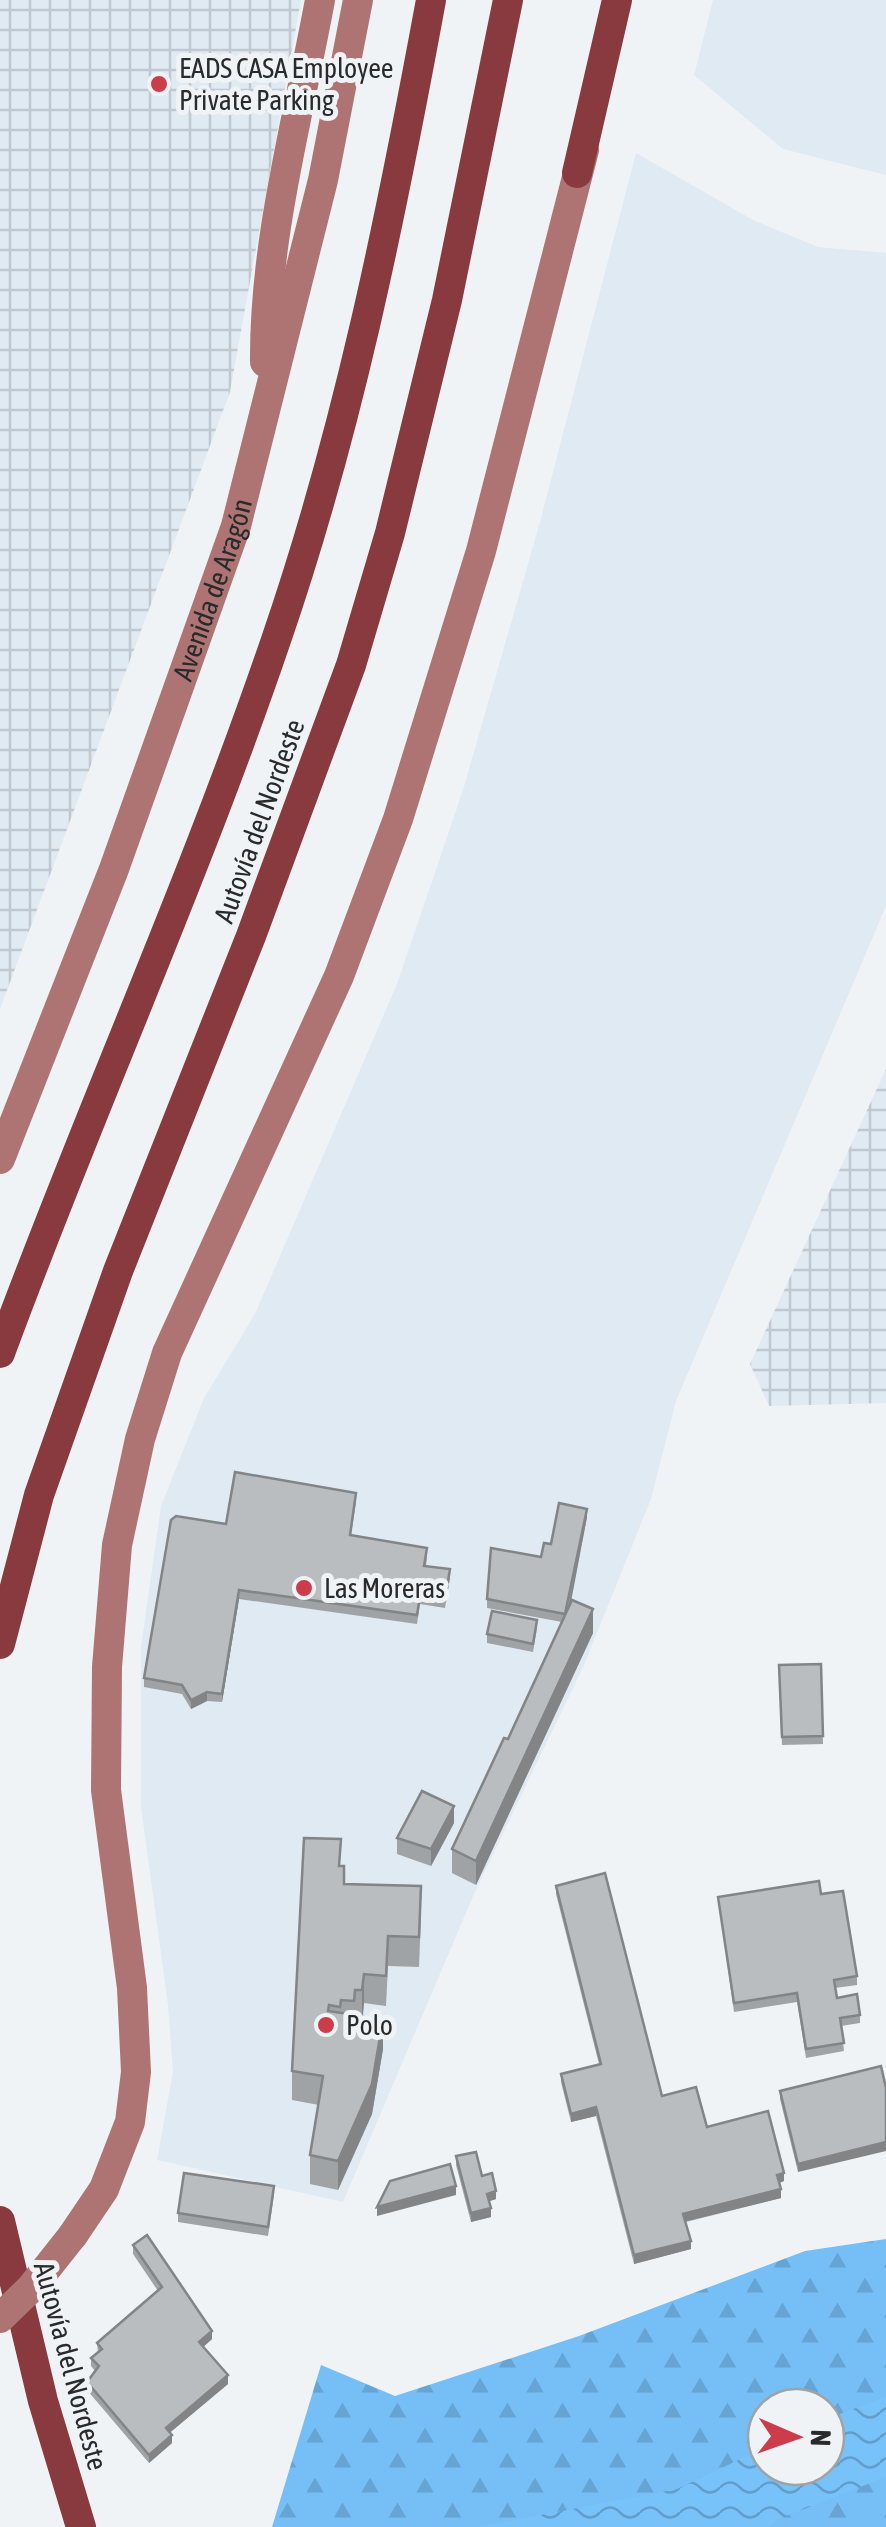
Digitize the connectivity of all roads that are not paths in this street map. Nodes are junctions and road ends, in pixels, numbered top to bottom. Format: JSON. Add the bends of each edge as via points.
{"nodes":[{"id":1,"x":320,"y":0,"type":"edge"},
{"id":2,"x":358,"y":0,"type":"edge"},
{"id":3,"x":431,"y":0,"type":"edge"},
{"id":4,"x":508,"y":0,"type":"edge"},
{"id":5,"x":617,"y":0,"type":"edge"},
{"id":6,"x":632,"y":0,"type":"edge"},
{"id":7,"x":577,"y":173,"type":"junction"},
{"id":8,"x":266,"y":405,"type":"junction"},
{"id":9,"x":0,"y":1159,"type":"edge"},
{"id":10,"x":0,"y":1353,"type":"edge"},
{"id":11,"x":0,"y":1644,"type":"edge"},
{"id":12,"x":0,"y":2220,"type":"edge"},
{"id":13,"x":0,"y":2318,"type":"edge"},
{"id":14,"x":81,"y":2527,"type":"edge"}],
"edges":[{"from":1,"to":8,"type":"street","via":[[272,251]]},
{"from":2,"to":8,"type":"street","name":"Avenida de Aragón","via":[[323,180]]},
{"from":3,"to":10,"type":"highway","name":"Autovía del Nordeste","via":[[357,368],[276,640]]},
{"from":4,"to":11,"type":"highway","name":"Autovía del Nordeste","via":[[447,300],[350,665],[252,936],[118,1271],[39,1494]]},
{"from":5,"to":7,"type":"highway"},
{"from":6,"to":7,"type":"street"},
{"from":7,"to":13,"type":"street","bridge":true,"via":[[481,551],[398,820],[338,976],[166,1354],[140,1439],[117,1545],[107,1667],[106,1790],[132,1988],[136,2072],[130,2122],[104,2189],[74,2235]]},
{"from":8,"to":9,"type":"street","name":"Avenida de Aragón","via":[[236,526],[114,869]]},
{"from":12,"to":14,"type":"highway","name":"Autovía del Nordeste"}]}
